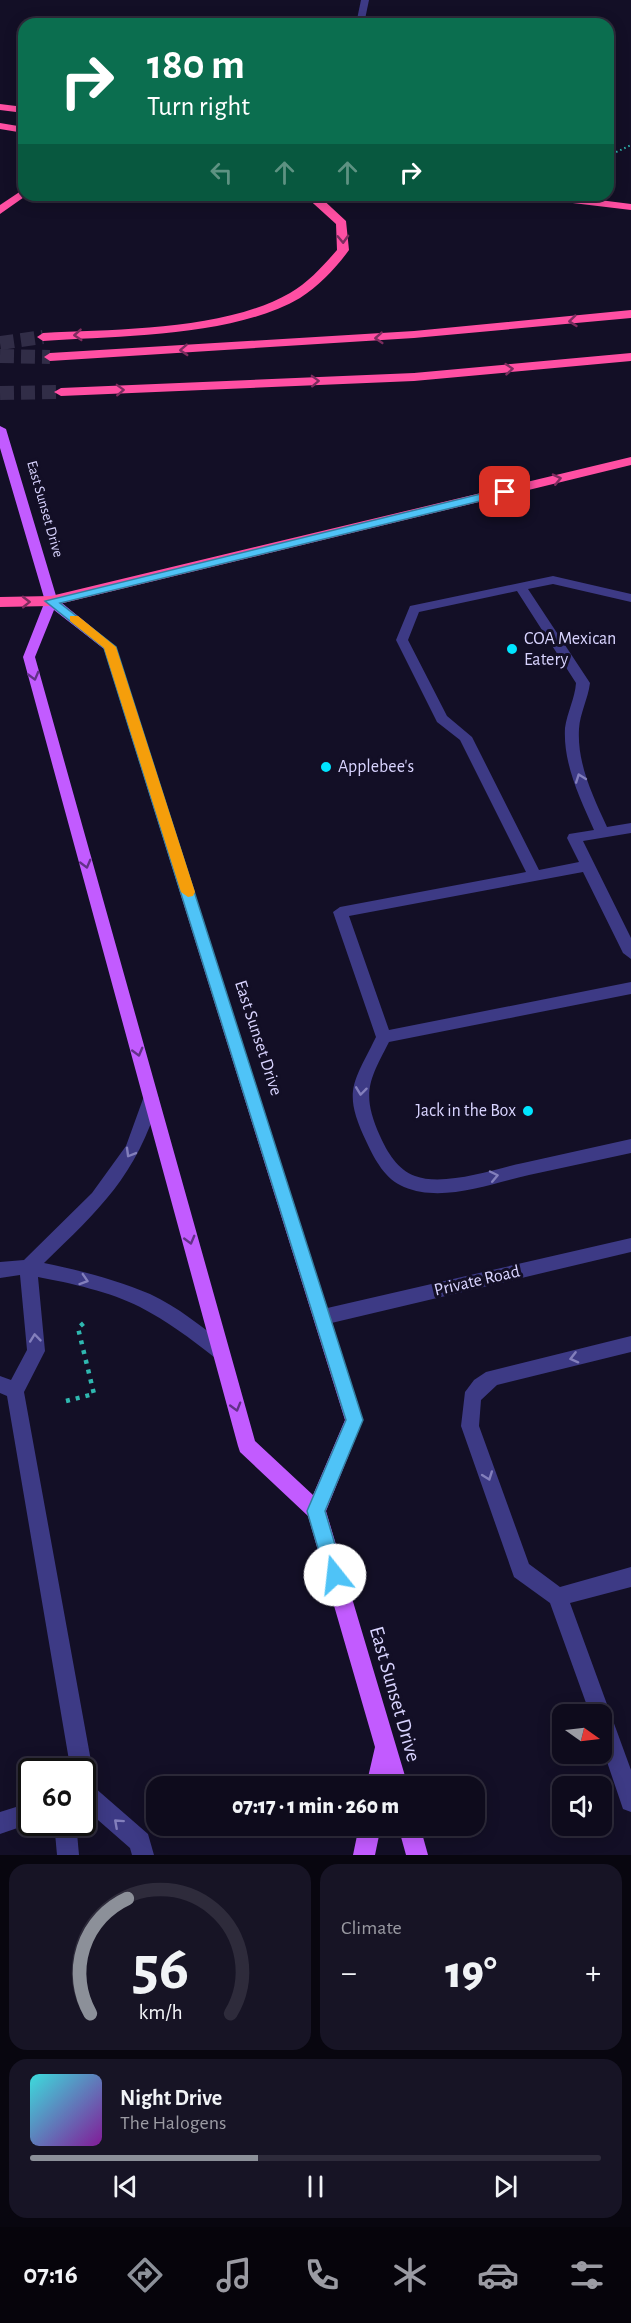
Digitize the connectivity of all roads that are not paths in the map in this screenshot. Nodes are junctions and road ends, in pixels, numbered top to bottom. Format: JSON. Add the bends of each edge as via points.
{"nodes":[{"id":1,"x":365,"y":0,"type":"edge"},
{"id":2,"x":361,"y":18,"type":"edge"},
{"id":3,"x":0,"y":107,"type":"edge"},
{"id":4,"x":18,"y":109,"type":"edge"},
{"id":5,"x":0,"y":126,"type":"edge"},
{"id":6,"x":18,"y":129,"type":"edge"},
{"id":7,"x":18,"y":197,"type":"edge"},
{"id":8,"x":319,"y":201,"type":"edge"},
{"id":9,"x":581,"y":201,"type":"edge"},
{"id":10,"x":631,"y":207,"type":"edge"},
{"id":11,"x":0,"y":211,"type":"edge"},
{"id":12,"x":631,"y":314,"type":"edge"},
{"id":13,"x":44,"y":337,"type":"tunnel mouth"},
{"id":14,"x":50,"y":357,"type":"tunnel mouth"},
{"id":15,"x":631,"y":357,"type":"edge"},
{"id":16,"x":61,"y":392,"type":"tunnel mouth"},
{"id":17,"x":0,"y":429,"type":"edge"},
{"id":18,"x":631,"y":461,"type":"edge"},
{"id":19,"x":520,"y":586,"type":"junction"},
{"id":20,"x":631,"y":598,"type":"edge"},
{"id":21,"x":51,"y":601,"type":"junction"},
{"id":22,"x":0,"y":602,"type":"edge"},
{"id":23,"x":631,"y":828,"type":"edge"},
{"id":24,"x":602,"y":832,"type":"junction"},
{"id":25,"x":587,"y":866,"type":"junction"},
{"id":26,"x":535,"y":876,"type":"junction"},
{"id":27,"x":631,"y":953,"type":"edge"},
{"id":28,"x":631,"y":988,"type":"edge"},
{"id":29,"x":384,"y":1037,"type":"junction"},
{"id":30,"x":151,"y":1099,"type":"junction"},
{"id":31,"x":631,"y":1146,"type":"edge"},
{"id":32,"x":631,"y":1245,"type":"edge"},
{"id":33,"x":28,"y":1267,"type":"junction"},
{"id":34,"x":0,"y":1270,"type":"edge"},
{"id":35,"x":323,"y":1317,"type":"junction"},
{"id":36,"x":631,"y":1344,"type":"edge"},
{"id":37,"x":220,"y":1351,"type":"junction"},
{"id":38,"x":7,"y":1387,"type":"edge"},
{"id":39,"x":316,"y":1511,"type":"junction"},
{"id":40,"x":631,"y":1577,"type":"edge"},
{"id":41,"x":558,"y":1597,"type":"junction"},
{"id":42,"x":597,"y":1704,"type":"edge"},
{"id":43,"x":385,"y":1745,"type":"junction"},
{"id":44,"x":612,"y":1747,"type":"edge"},
{"id":45,"x":78,"y":1758,"type":"edge"},
{"id":46,"x":379,"y":1776,"type":"edge"},
{"id":47,"x":394,"y":1776,"type":"edge"},
{"id":48,"x":96,"y":1797,"type":"edge"},
{"id":49,"x":631,"y":1801,"type":"edge"},
{"id":50,"x":18,"y":1817,"type":"edge"},
{"id":51,"x":0,"y":1823,"type":"edge"},
{"id":52,"x":66,"y":1836,"type":"edge"},
{"id":53,"x":368,"y":1836,"type":"edge"},
{"id":54,"x":412,"y":1836,"type":"edge"},
{"id":55,"x":68,"y":1855,"type":"edge"},
{"id":56,"x":143,"y":1855,"type":"edge"},
{"id":57,"x":364,"y":1855,"type":"edge"},
{"id":58,"x":417,"y":1855,"type":"edge"}],
"edges":[{"from":1,"to":2,"type":"street"},
{"from":3,"to":4,"type":"highway"},
{"from":5,"to":6,"type":"highway"},
{"from":7,"to":11,"type":"highway"},
{"from":8,"to":13,"type":"highway","one_way":true,"via":[[342,223],[343,250],[321,277],[289,299],[233,317],[152,329]]},
{"from":9,"to":10,"type":"highway"},
{"from":12,"to":14,"type":"highway","one_way":true,"via":[[282,345]]},
{"from":16,"to":15,"type":"highway","one_way":true,"via":[[414,377]]},
{"from":17,"to":21,"type":"main road","name":"East Sunset Drive"},
{"from":21,"to":18,"type":"highway","one_way":true},
{"from":19,"to":20,"type":"street","via":[[553,580]]},
{"from":24,"to":19,"type":"street","one_way":true,"via":[[572,752],[572,727],[583,683]]},
{"from":19,"to":26,"type":"street","via":[[414,609],[402,640],[442,719],[465,737]]},
{"from":22,"to":21,"type":"highway","one_way":true},
{"from":21,"to":30,"type":"main road","one_way":true,"via":[[29,657]]},
{"from":21,"to":35,"type":"main road","name":"East Sunset Drive","via":[[110,647]]},
{"from":23,"to":24,"type":"street"},
{"from":24,"to":25,"type":"street","via":[[574,838]]},
{"from":25,"to":26,"type":"street"},
{"from":25,"to":27,"type":"street"},
{"from":26,"to":29,"type":"street","via":[[340,912]]},
{"from":28,"to":29,"type":"street"},
{"from":29,"to":31,"type":"street","one_way":true,"via":[[361,1083],[361,1110],[382,1160],[408,1181],[429,1186],[454,1185]]},
{"from":30,"to":33,"type":"street","one_way":true,"via":[[132,1151],[115,1178]]},
{"from":30,"to":37,"type":"main road","one_way":true},
{"from":32,"to":35,"type":"street","name":"Private Road"},
{"from":33,"to":34,"type":"street"},
{"from":33,"to":37,"type":"street","one_way":true,"via":[[71,1276],[144,1300],[184,1323]]},
{"from":38,"to":33,"type":"street","one_way":true,"via":[[36,1352]]},
{"from":35,"to":39,"type":"main road","name":"East Sunset Drive","via":[[354,1420]]},
{"from":36,"to":41,"type":"street","one_way":true,"via":[[492,1378],[472,1398],[470,1426],[521,1570]]},
{"from":37,"to":39,"type":"main road","one_way":true,"via":[[247,1446]]},
{"from":38,"to":45,"type":"street"},
{"from":39,"to":43,"type":"main road","name":"East Sunset Drive"},
{"from":40,"to":41,"type":"street"},
{"from":41,"to":42,"type":"street"},
{"from":43,"to":46,"type":"main road"},
{"from":43,"to":47,"type":"main road","name":"East Sunset Drive"},
{"from":44,"to":49,"type":"street"},
{"from":56,"to":48,"type":"street","one_way":true,"via":[[140,1842]]},
{"from":50,"to":51,"type":"street"},
{"from":52,"to":55,"type":"street"},
{"from":53,"to":57,"type":"main road"},
{"from":54,"to":58,"type":"main road"}]}
